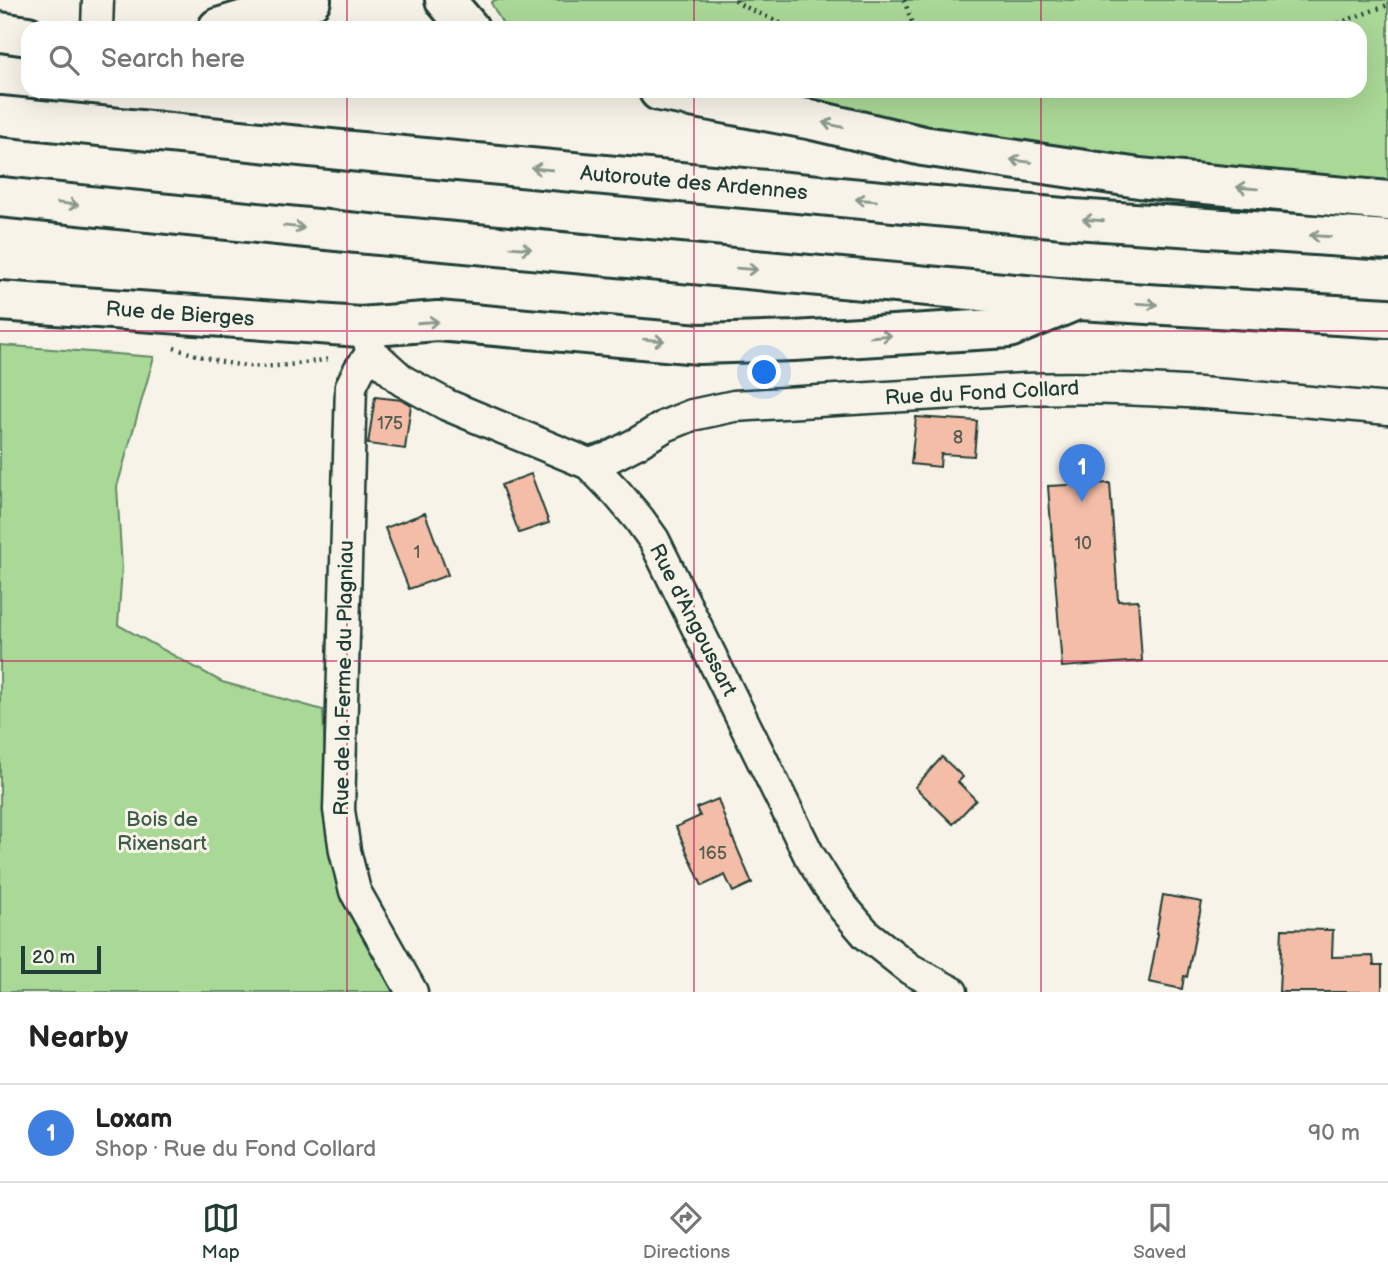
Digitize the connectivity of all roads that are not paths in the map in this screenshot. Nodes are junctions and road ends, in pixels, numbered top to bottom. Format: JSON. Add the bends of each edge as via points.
{"nodes":[{"id":1,"x":98,"y":0,"type":"edge"},
{"id":2,"x":311,"y":0,"type":"edge"},
{"id":3,"x":445,"y":0,"type":"edge"},
{"id":4,"x":470,"y":0,"type":"edge"},
{"id":5,"x":97,"y":21,"type":"edge"},
{"id":6,"x":241,"y":21,"type":"edge"},
{"id":7,"x":463,"y":21,"type":"edge"},
{"id":8,"x":469,"y":21,"type":"edge"},
{"id":9,"x":0,"y":32,"type":"edge"},
{"id":10,"x":21,"y":35,"type":"edge"},
{"id":11,"x":696,"y":98,"type":"edge"},
{"id":12,"x":0,"y":116,"type":"edge"},
{"id":13,"x":0,"y":197,"type":"edge"},
{"id":14,"x":1388,"y":201,"type":"edge"},
{"id":15,"x":1388,"y":240,"type":"edge"},
{"id":16,"x":1079,"y":300,"type":"junction"},
{"id":17,"x":0,"y":301,"type":"edge"},
{"id":18,"x":1388,"y":318,"type":"edge"},
{"id":19,"x":366,"y":340,"type":"junction"},
{"id":20,"x":1388,"y":409,"type":"edge"},
{"id":21,"x":589,"y":464,"type":"junction"},
{"id":22,"x":412,"y":992,"type":"edge"},
{"id":23,"x":952,"y":992,"type":"edge"}],
"edges":[{"from":1,"to":5,"type":"street"},
{"from":2,"to":6,"type":"main road"},
{"from":3,"to":7,"type":"main road"},
{"from":4,"to":8,"type":"main road"},
{"from":9,"to":10,"type":"main road"},
{"from":14,"to":11,"type":"main road","one_way":true,"via":[[1139,178],[937,148]]},
{"from":15,"to":12,"type":"main road","name":"Autoroute des Ardennes","one_way":true,"via":[[1060,218]]},
{"from":13,"to":16,"type":"main road","one_way":true},
{"from":16,"to":18,"type":"main road","one_way":true},
{"from":19,"to":16,"type":"main road","name":"Rue de Bierges","one_way":true,"via":[[438,321],[699,344],[794,341],[1009,328]]},
{"from":17,"to":19,"type":"main road","name":"Rue de Bierges"},
{"from":19,"to":21,"type":"street","name":"Rue d'Angoussart","via":[[403,381],[447,405]]},
{"from":19,"to":22,"type":"street","name":"Rue de la Ferme du Plagniau","via":[[351,386],[339,810],[355,891]]},
{"from":20,"to":21,"type":"street","name":"Rue du Fond Collard","via":[[1068,387],[734,406],[692,415]]},
{"from":21,"to":23,"type":"street","name":"Rue d'Angoussart","via":[[654,540],[809,855],[843,907],[867,935],[910,970]]}]}
